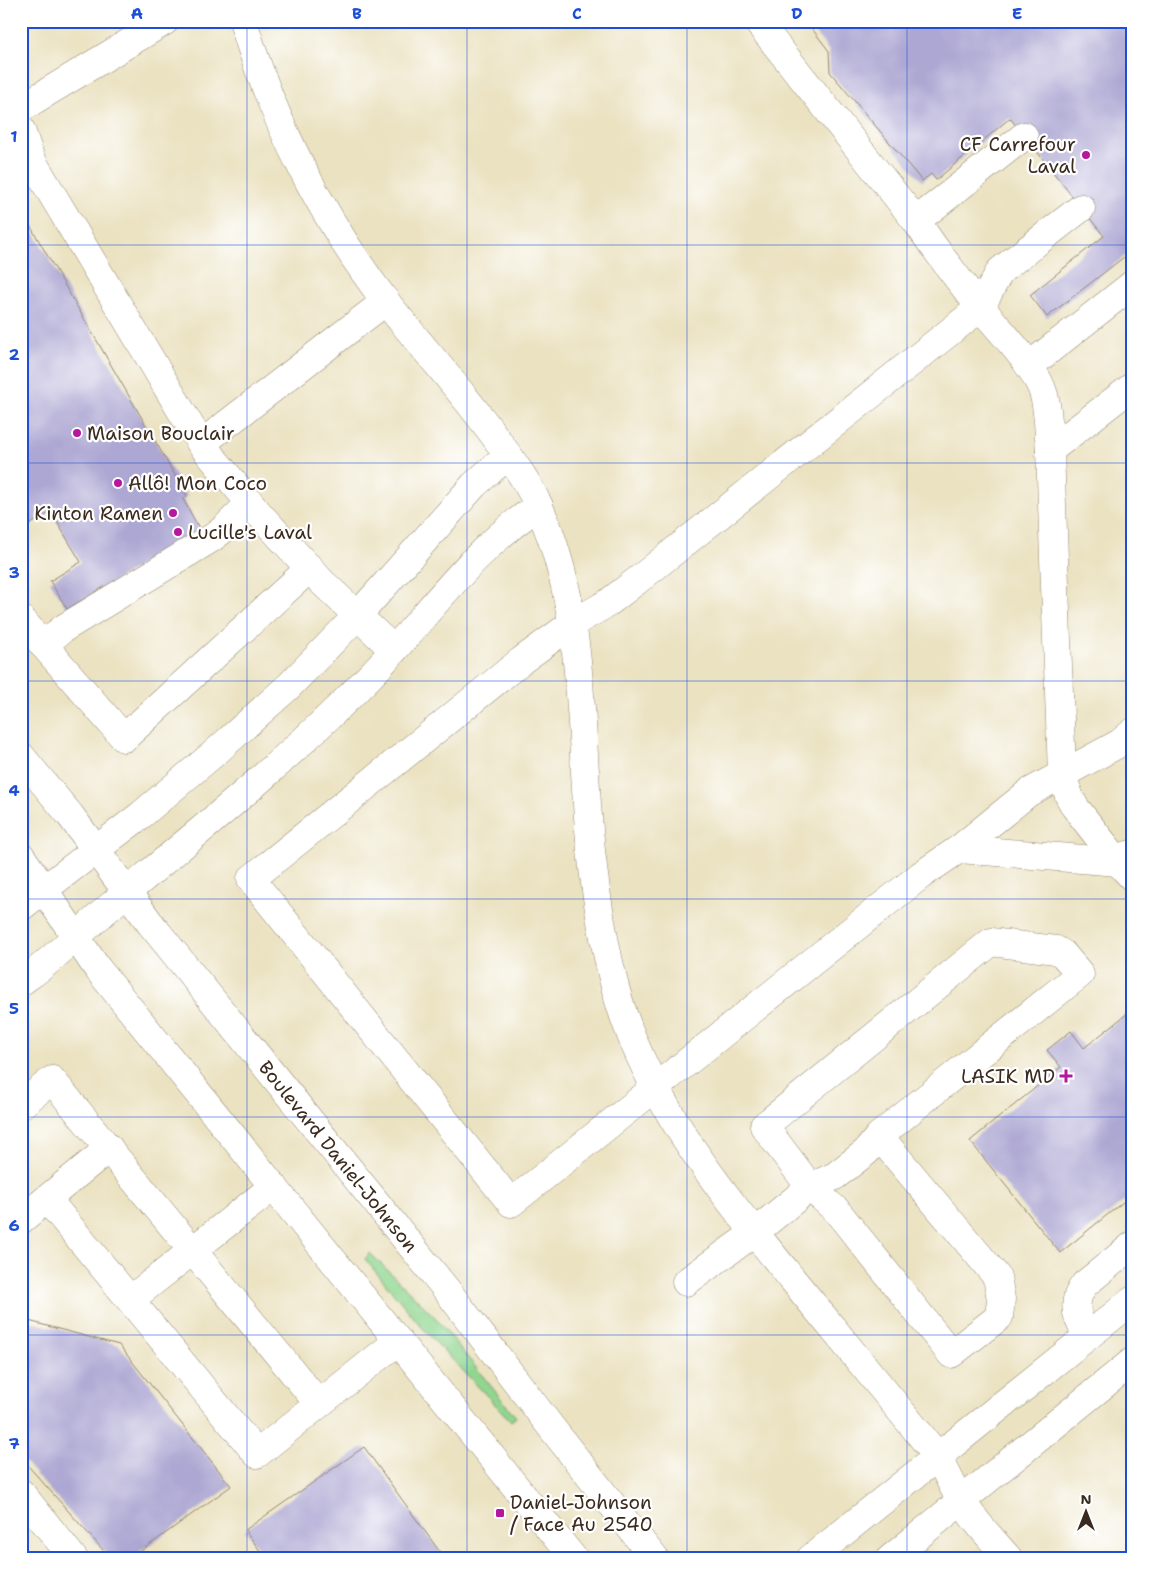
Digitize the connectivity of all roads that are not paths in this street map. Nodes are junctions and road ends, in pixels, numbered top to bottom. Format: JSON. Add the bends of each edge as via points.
{"nodes":[{"id":1,"x":165,"y":21,"type":"edge"},
{"id":2,"x":243,"y":21,"type":"edge"},
{"id":3,"x":757,"y":21,"type":"edge"},
{"id":4,"x":21,"y":108,"type":"edge"},
{"id":5,"x":21,"y":130,"type":"edge"},
{"id":6,"x":1024,"y":136,"type":"dead end"},
{"id":7,"x":1081,"y":208,"type":"dead end"},
{"id":8,"x":916,"y":221,"type":"junction"},
{"id":9,"x":1133,"y":284,"type":"edge"},
{"id":10,"x":386,"y":301,"type":"junction"},
{"id":11,"x":981,"y":307,"type":"junction"},
{"id":12,"x":1029,"y":366,"type":"junction"},
{"id":13,"x":1133,"y":386,"type":"edge"},
{"id":14,"x":200,"y":444,"type":"junction"},
{"id":15,"x":1050,"y":450,"type":"junction"},
{"id":16,"x":509,"y":456,"type":"junction"},
{"id":17,"x":250,"y":503,"type":"junction"},
{"id":18,"x":539,"y":506,"type":"junction"},
{"id":19,"x":310,"y":568,"type":"junction"},
{"id":20,"x":358,"y":615,"type":"junction"},
{"id":21,"x":21,"y":620,"type":"edge"},
{"id":22,"x":573,"y":623,"type":"junction"},
{"id":23,"x":43,"y":646,"type":"junction"},
{"id":24,"x":394,"y":650,"type":"junction"},
{"id":25,"x":1133,"y":732,"type":"edge"},
{"id":26,"x":21,"y":756,"type":"edge"},
{"id":27,"x":1062,"y":774,"type":"junction"},
{"id":28,"x":95,"y":849,"type":"junction"},
{"id":29,"x":958,"y":849,"type":"junction"},
{"id":30,"x":21,"y":856,"type":"edge"},
{"id":31,"x":1128,"y":863,"type":"edge"},
{"id":32,"x":44,"y":889,"type":"junction"},
{"id":33,"x":128,"y":892,"type":"junction"},
{"id":34,"x":21,"y":907,"type":"edge"},
{"id":35,"x":75,"y":937,"type":"junction"},
{"id":36,"x":21,"y":982,"type":"edge"},
{"id":37,"x":656,"y":1088,"type":"junction"},
{"id":38,"x":21,"y":1105,"type":"edge"},
{"id":39,"x":880,"y":1136,"type":"junction"},
{"id":40,"x":109,"y":1148,"type":"junction"},
{"id":41,"x":274,"y":1186,"type":"junction"},
{"id":42,"x":810,"y":1187,"type":"junction"},
{"id":43,"x":47,"y":1199,"type":"junction"},
{"id":44,"x":21,"y":1220,"type":"edge"},
{"id":45,"x":754,"y":1233,"type":"junction"},
{"id":46,"x":1133,"y":1245,"type":"edge"},
{"id":47,"x":193,"y":1250,"type":"junction"},
{"id":48,"x":686,"y":1282,"type":"dead end"},
{"id":49,"x":130,"y":1300,"type":"junction"},
{"id":50,"x":1133,"y":1300,"type":"edge"},
{"id":51,"x":1088,"y":1336,"type":"junction"},
{"id":52,"x":398,"y":1341,"type":"junction"},
{"id":53,"x":1133,"y":1362,"type":"edge"},
{"id":54,"x":319,"y":1404,"type":"junction"},
{"id":55,"x":937,"y":1456,"type":"junction"},
{"id":56,"x":21,"y":1493,"type":"edge"},
{"id":57,"x":960,"y":1500,"type":"junction"},
{"id":58,"x":567,"y":1556,"type":"edge"},
{"id":59,"x":74,"y":1559,"type":"edge"},
{"id":60,"x":655,"y":1559,"type":"edge"},
{"id":61,"x":810,"y":1559,"type":"edge"},
{"id":62,"x":890,"y":1559,"type":"edge"},
{"id":63,"x":1009,"y":1559,"type":"edge"}],
"edges":[{"from":1,"to":4,"type":"street"},
{"from":2,"to":10,"type":"street","via":[[270,100],[305,173],[350,251]]},
{"from":3,"to":8,"type":"street"},
{"from":5,"to":14,"type":"street","via":[[31,158]]},
{"from":6,"to":8,"type":"street"},
{"from":7,"to":11,"type":"street","via":[[1000,271]]},
{"from":8,"to":11,"type":"street"},
{"from":9,"to":12,"type":"street"},
{"from":10,"to":14,"type":"street"},
{"from":10,"to":16,"type":"street"},
{"from":11,"to":12,"type":"street"},
{"from":11,"to":22,"type":"street","via":[[643,576],[608,603]]},
{"from":12,"to":15,"type":"street","via":[[1046,402]]},
{"from":13,"to":15,"type":"street"},
{"from":14,"to":17,"type":"street"},
{"from":15,"to":27,"type":"street"},
{"from":16,"to":18,"type":"street"},
{"from":16,"to":20,"type":"street","via":[[474,484]]},
{"from":17,"to":19,"type":"street"},
{"from":17,"to":23,"type":"street","via":[[212,538],[64,628]]},
{"from":18,"to":22,"type":"street","via":[[555,545]]},
{"from":18,"to":24,"type":"street","via":[[497,538]]},
{"from":19,"to":20,"type":"street"},
{"from":19,"to":23,"type":"street","via":[[124,738]]},
{"from":20,"to":24,"type":"street"},
{"from":20,"to":28,"type":"street","via":[[289,686],[218,750]]},
{"from":21,"to":23,"type":"street"},
{"from":22,"to":37,"type":"street","via":[[594,877],[603,929],[624,1020]]},
{"from":22,"to":37,"type":"street","via":[[521,661],[251,879],[511,1203]]},
{"from":24,"to":33,"type":"street","via":[[220,816]]},
{"from":25,"to":27,"type":"street","via":[[1120,743]]},
{"from":26,"to":28,"type":"street","name":"Boulevard Daniel-Johnson"},
{"from":27,"to":29,"type":"street","via":[[1028,793]]},
{"from":27,"to":31,"type":"street","via":[[1075,807]]},
{"from":28,"to":32,"type":"street"},
{"from":28,"to":33,"type":"street","name":"Boulevard Daniel-Johnson"},
{"from":29,"to":31,"type":"street"},
{"from":29,"to":37,"type":"street","via":[[921,875]]},
{"from":30,"to":32,"type":"street"},
{"from":32,"to":34,"type":"street"},
{"from":32,"to":35,"type":"street"},
{"from":33,"to":35,"type":"street"},
{"from":33,"to":60,"type":"street","name":"Boulevard Daniel-Johnson","via":[[452,1296]]},
{"from":35,"to":36,"type":"street"},
{"from":35,"to":41,"type":"street"},
{"from":37,"to":45,"type":"street","via":[[704,1168]]},
{"from":38,"to":40,"type":"street","via":[[52,1080]]},
{"from":39,"to":42,"type":"street","via":[[866,1152],[835,1176]]},
{"from":39,"to":42,"type":"street","via":[[997,1278],[1001,1299],[999,1317],[951,1354],[837,1211]]},
{"from":39,"to":42,"type":"street","via":[[1080,974],[1063,954],[1056,950],[992,942],[764,1126]]},
{"from":40,"to":43,"type":"street"},
{"from":40,"to":47,"type":"street"},
{"from":41,"to":47,"type":"street"},
{"from":41,"to":52,"type":"street"},
{"from":42,"to":45,"type":"street"},
{"from":43,"to":44,"type":"street"},
{"from":43,"to":49,"type":"street"},
{"from":45,"to":48,"type":"street"},
{"from":45,"to":55,"type":"street"},
{"from":46,"to":51,"type":"street","via":[[1080,1289],[1076,1312]]},
{"from":47,"to":49,"type":"street"},
{"from":47,"to":54,"type":"street"},
{"from":49,"to":54,"type":"street","via":[[257,1454]]},
{"from":50,"to":51,"type":"street"},
{"from":51,"to":55,"type":"street"},
{"from":52,"to":54,"type":"street"},
{"from":52,"to":58,"type":"street"},
{"from":53,"to":57,"type":"street"},
{"from":55,"to":57,"type":"street"},
{"from":55,"to":61,"type":"street"},
{"from":56,"to":59,"type":"street"},
{"from":57,"to":62,"type":"street"},
{"from":57,"to":63,"type":"street"}]}
